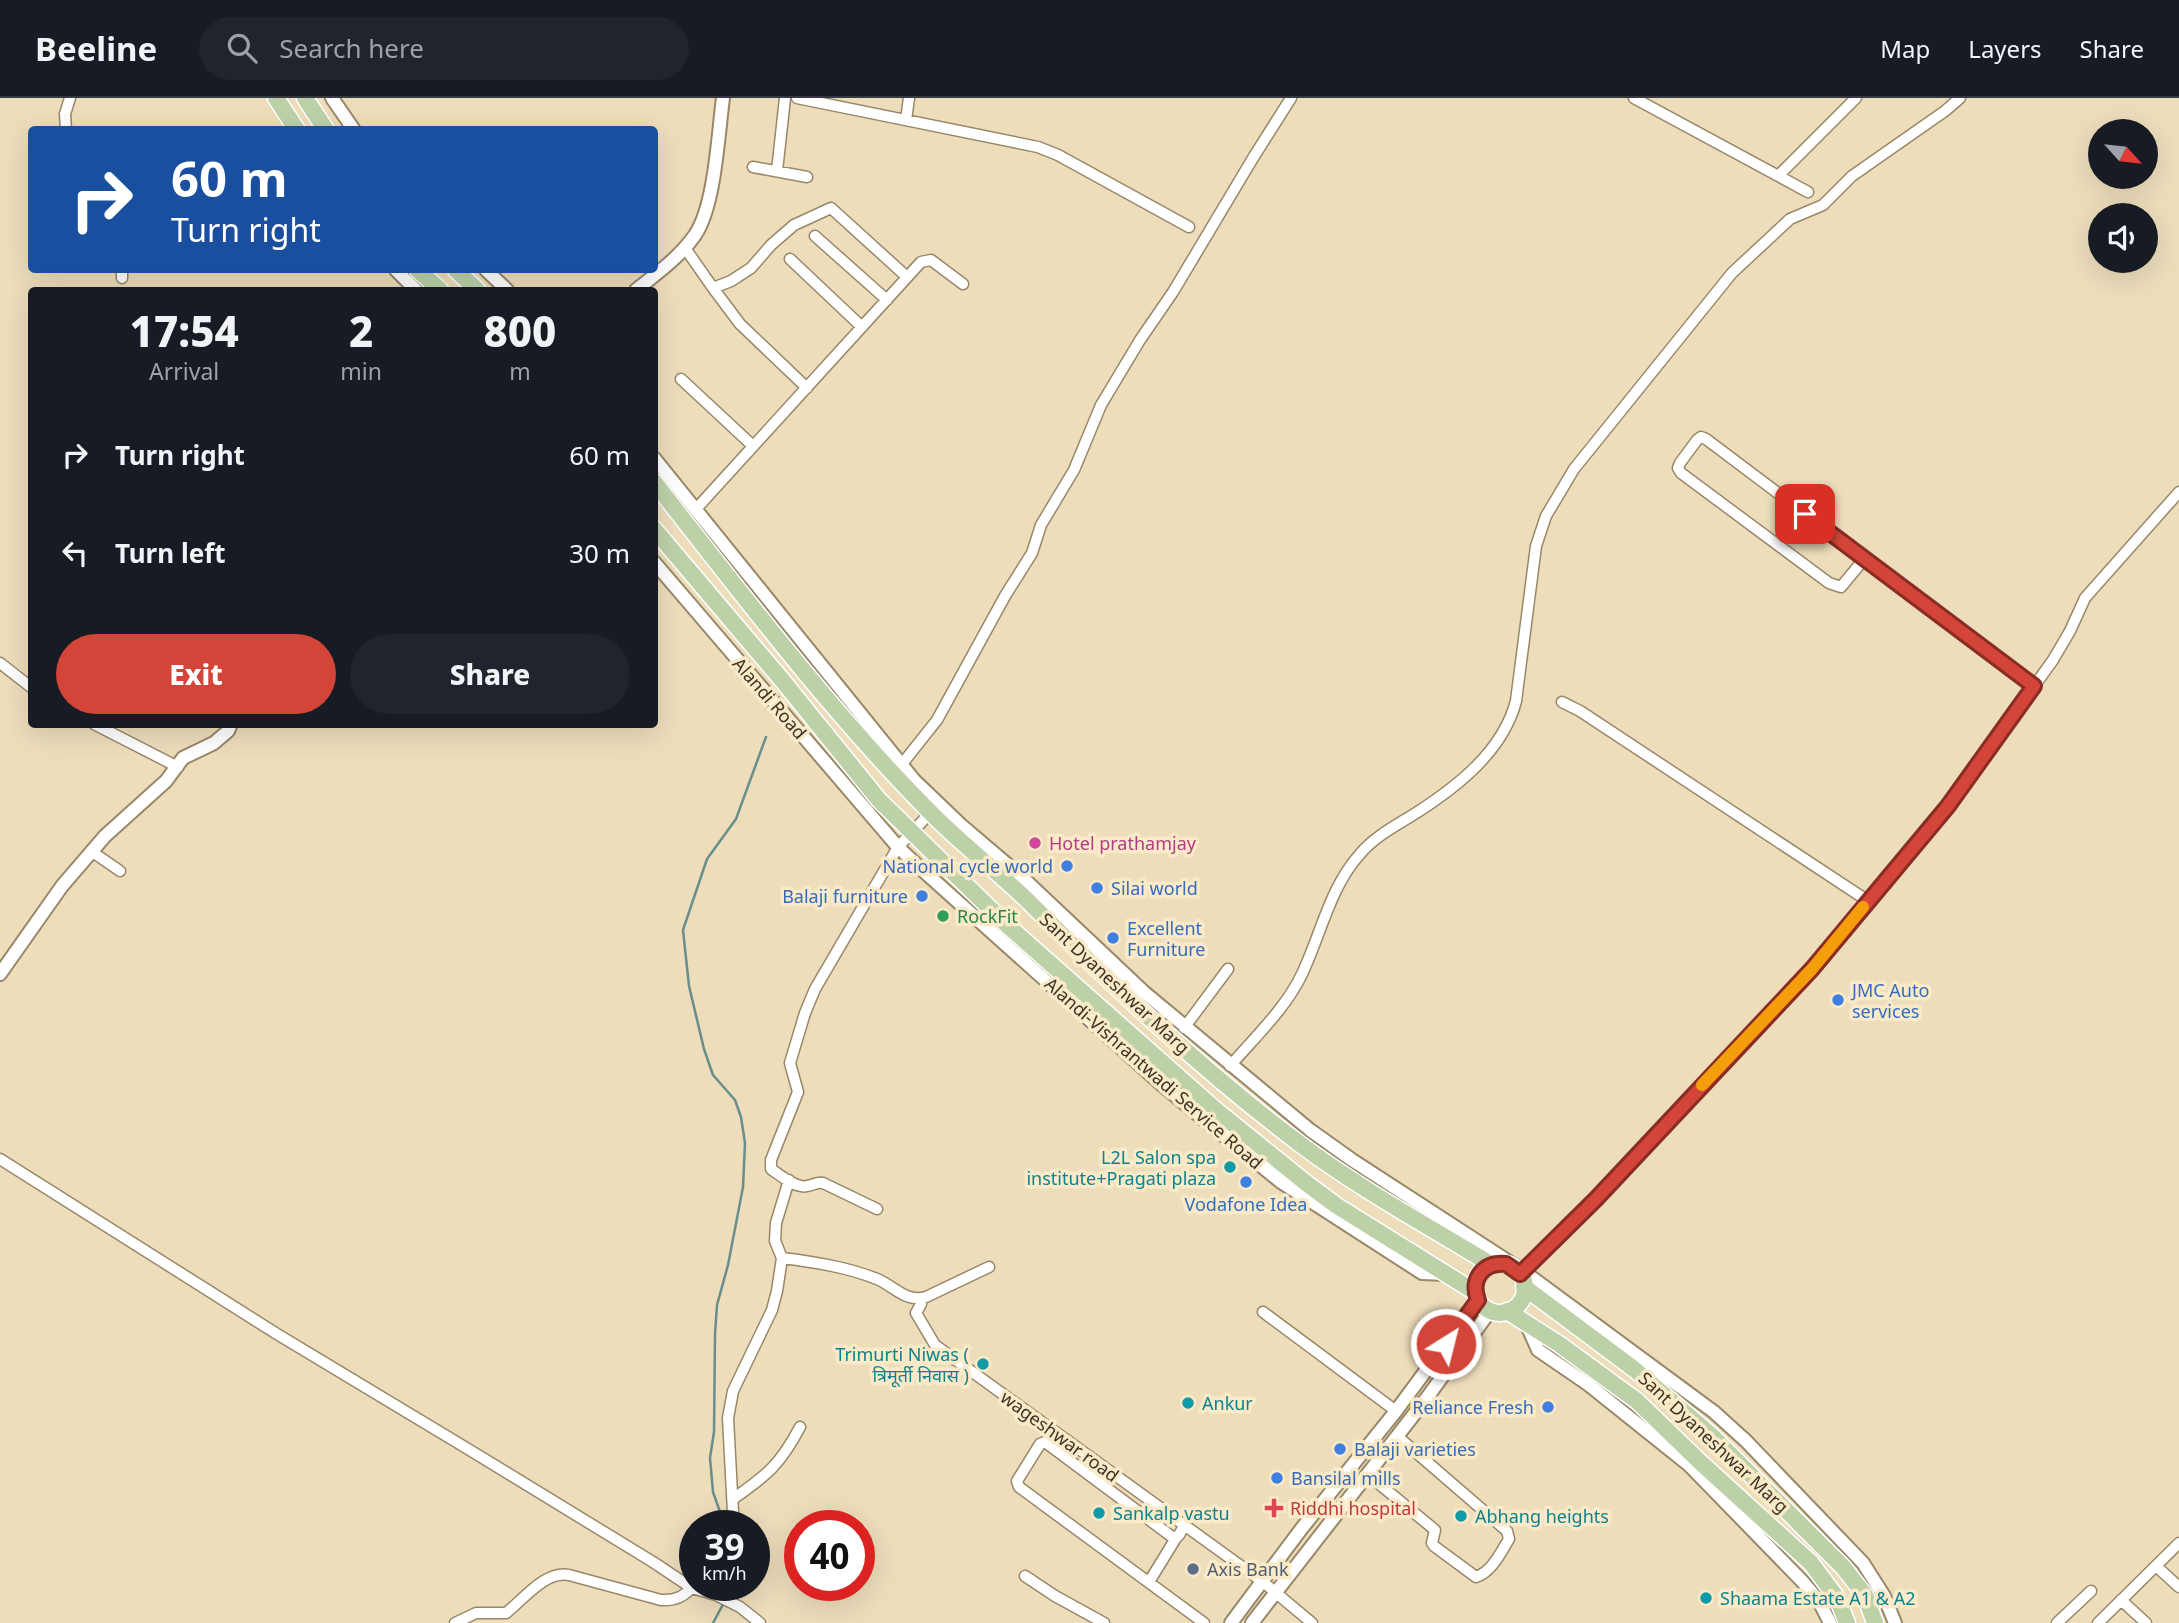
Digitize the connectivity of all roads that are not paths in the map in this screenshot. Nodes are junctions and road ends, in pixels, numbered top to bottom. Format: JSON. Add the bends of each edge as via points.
{"nodes":[{"id":1,"x":70,"y":98,"type":"edge"},
{"id":2,"x":276,"y":98,"type":"edge"},
{"id":3,"x":304,"y":98,"type":"edge"},
{"id":4,"x":332,"y":98,"type":"edge"},
{"id":5,"x":723,"y":98,"type":"edge"},
{"id":6,"x":785,"y":98,"type":"edge"},
{"id":7,"x":797,"y":98,"type":"edge"},
{"id":8,"x":909,"y":98,"type":"edge"},
{"id":9,"x":1291,"y":98,"type":"edge"},
{"id":10,"x":1634,"y":98,"type":"edge"},
{"id":11,"x":1856,"y":98,"type":"edge"},
{"id":12,"x":1960,"y":98,"type":"edge"},
{"id":13,"x":844,"y":103,"type":"edge"},
{"id":14,"x":906,"y":120,"type":"junction"},
{"id":15,"x":66,"y":126,"type":"edge"},
{"id":16,"x":294,"y":126,"type":"edge"},
{"id":17,"x":323,"y":126,"type":"edge"},
{"id":18,"x":351,"y":126,"type":"edge"},
{"id":19,"x":753,"y":167,"type":"dead end"},
{"id":20,"x":777,"y":171,"type":"junction"},
{"id":21,"x":1779,"y":175,"type":"junction"},
{"id":22,"x":807,"y":177,"type":"dead end"},
{"id":23,"x":1808,"y":192,"type":"dead end"},
{"id":24,"x":1189,"y":228,"type":"dead end"},
{"id":25,"x":815,"y":236,"type":"dead end"},
{"id":26,"x":685,"y":248,"type":"junction"},
{"id":27,"x":790,"y":259,"type":"dead end"},
{"id":28,"x":658,"y":271,"type":"edge"},
{"id":29,"x":399,"y":273,"type":"edge"},
{"id":30,"x":421,"y":273,"type":"edge"},
{"id":31,"x":459,"y":273,"type":"edge"},
{"id":32,"x":489,"y":273,"type":"edge"},
{"id":33,"x":656,"y":273,"type":"edge"},
{"id":34,"x":908,"y":277,"type":"junction"},
{"id":35,"x":963,"y":284,"type":"dead end"},
{"id":36,"x":413,"y":287,"type":"edge"},
{"id":37,"x":437,"y":287,"type":"edge"},
{"id":38,"x":474,"y":287,"type":"edge"},
{"id":39,"x":504,"y":287,"type":"edge"},
{"id":40,"x":640,"y":287,"type":"edge"},
{"id":41,"x":713,"y":288,"type":"junction"},
{"id":42,"x":887,"y":300,"type":"junction"},
{"id":43,"x":862,"y":327,"type":"junction"},
{"id":44,"x":681,"y":379,"type":"dead end"},
{"id":45,"x":807,"y":388,"type":"junction"},
{"id":46,"x":753,"y":446,"type":"junction"},
{"id":47,"x":658,"y":463,"type":"edge"},
{"id":48,"x":658,"y":487,"type":"edge"},
{"id":49,"x":2179,"y":492,"type":"edge"},
{"id":50,"x":696,"y":509,"type":"junction"},
{"id":51,"x":658,"y":533,"type":"edge"},
{"id":52,"x":1866,"y":558,"type":"junction"},
{"id":53,"x":658,"y":567,"type":"edge"},
{"id":54,"x":0,"y":663,"type":"edge"},
{"id":55,"x":28,"y":685,"type":"edge"},
{"id":56,"x":2034,"y":686,"type":"junction"},
{"id":57,"x":1562,"y":702,"type":"dead end"},
{"id":58,"x":102,"y":728,"type":"edge"},
{"id":59,"x":228,"y":728,"type":"edge"},
{"id":60,"x":902,"y":764,"type":"junction"},
{"id":61,"x":178,"y":767,"type":"junction"},
{"id":62,"x":934,"y":808,"type":"junction"},
{"id":63,"x":886,"y":834,"type":"joint"},
{"id":64,"x":914,"y":836,"type":"junction"},
{"id":65,"x":898,"y":847,"type":"junction"},
{"id":66,"x":91,"y":851,"type":"junction"},
{"id":67,"x":120,"y":871,"type":"dead end"},
{"id":68,"x":1868,"y":901,"type":"junction"},
{"id":69,"x":1228,"y":969,"type":"dead end"},
{"id":70,"x":0,"y":975,"type":"edge"},
{"id":71,"x":1184,"y":1028,"type":"junction"},
{"id":72,"x":1230,"y":1066,"type":"junction"},
{"id":73,"x":0,"y":1159,"type":"edge"},
{"id":74,"x":789,"y":1180,"type":"junction"},
{"id":75,"x":877,"y":1209,"type":"dead end"},
{"id":76,"x":782,"y":1258,"type":"junction"},
{"id":77,"x":1492,"y":1265,"type":"junction"},
{"id":78,"x":989,"y":1266,"type":"dead end"},
{"id":79,"x":1446,"y":1274,"type":"junction"},
{"id":80,"x":1522,"y":1277,"type":"junction"},
{"id":81,"x":920,"y":1299,"type":"junction"},
{"id":82,"x":1488,"y":1304,"type":"junction"},
{"id":83,"x":1263,"y":1312,"type":"dead end"},
{"id":84,"x":1526,"y":1323,"type":"junction"},
{"id":85,"x":1430,"y":1366,"type":"junction"},
{"id":86,"x":1442,"y":1376,"type":"junction"},
{"id":87,"x":1396,"y":1412,"type":"junction"},
{"id":88,"x":800,"y":1427,"type":"dead end"},
{"id":89,"x":1398,"y":1436,"type":"junction"},
{"id":90,"x":1367,"y":1474,"type":"junction"},
{"id":91,"x":733,"y":1499,"type":"junction"},
{"id":92,"x":733,"y":1510,"type":"edge"},
{"id":93,"x":1184,"y":1526,"type":"junction"},
{"id":94,"x":1175,"y":1538,"type":"junction"},
{"id":95,"x":2179,"y":1544,"type":"edge"},
{"id":96,"x":2156,"y":1566,"type":"junction"},
{"id":97,"x":1025,"y":1576,"type":"dead end"},
{"id":98,"x":679,"y":1578,"type":"edge"},
{"id":99,"x":1149,"y":1582,"type":"junction"},
{"id":100,"x":1263,"y":1583,"type":"junction"},
{"id":101,"x":2179,"y":1587,"type":"edge"},
{"id":102,"x":2091,"y":1591,"type":"dead end"},
{"id":103,"x":1275,"y":1592,"type":"junction"},
{"id":104,"x":679,"y":1596,"type":"edge"},
{"id":105,"x":2121,"y":1600,"type":"junction"},
{"id":106,"x":728,"y":1601,"type":"edge"},
{"id":107,"x":455,"y":1623,"type":"edge"},
{"id":108,"x":760,"y":1623,"type":"edge"},
{"id":109,"x":1104,"y":1623,"type":"edge"},
{"id":110,"x":1204,"y":1623,"type":"edge"},
{"id":111,"x":1231,"y":1623,"type":"edge"},
{"id":112,"x":1252,"y":1623,"type":"edge"},
{"id":113,"x":1312,"y":1623,"type":"edge"},
{"id":114,"x":1830,"y":1623,"type":"edge"},
{"id":115,"x":1847,"y":1623,"type":"edge"},
{"id":116,"x":1875,"y":1623,"type":"edge"},
{"id":117,"x":1895,"y":1623,"type":"edge"},
{"id":118,"x":2057,"y":1623,"type":"edge"},
{"id":119,"x":2098,"y":1623,"type":"edge"},
{"id":120,"x":2146,"y":1623,"type":"edge"}],
"edges":[{"from":1,"to":15,"type":"street"},
{"from":2,"to":16,"type":"main road"},
{"from":3,"to":17,"type":"main road"},
{"from":4,"to":18,"type":"street"},
{"from":5,"to":26,"type":"street","via":[[704,217]]},
{"from":6,"to":20,"type":"street"},
{"from":7,"to":13,"type":"street"},
{"from":8,"to":14,"type":"street"},
{"from":9,"to":60,"type":"street","via":[[1101,405],[1074,470],[1041,525],[1032,553],[937,720]]},
{"from":10,"to":21,"type":"street"},
{"from":11,"to":21,"type":"street"},
{"from":12,"to":72,"type":"street","via":[[1852,176],[1823,205],[1790,219],[1732,273],[1574,469],[1540,530],[1517,701],[1503,735],[1492,751],[1430,804],[1359,854],[1337,889],[1296,986]]},
{"from":13,"to":14,"type":"street"},
{"from":14,"to":24,"type":"street","via":[[1038,147]]},
{"from":19,"to":20,"type":"street"},
{"from":20,"to":22,"type":"street"},
{"from":21,"to":23,"type":"street"},
{"from":25,"to":42,"type":"street"},
{"from":26,"to":28,"type":"street"},
{"from":26,"to":41,"type":"street"},
{"from":27,"to":43,"type":"street"},
{"from":29,"to":36,"type":"street"},
{"from":30,"to":37,"type":"main road"},
{"from":31,"to":38,"type":"main road"},
{"from":32,"to":39,"type":"street"},
{"from":33,"to":40,"type":"street"},
{"from":34,"to":35,"type":"street","via":[[921,262],[930,260]]},
{"from":34,"to":41,"type":"street","via":[[831,208],[794,225],[751,268]]},
{"from":34,"to":42,"type":"street"},
{"from":41,"to":45,"type":"street","via":[[740,324]]},
{"from":42,"to":43,"type":"street"},
{"from":43,"to":45,"type":"street"},
{"from":44,"to":46,"type":"street"},
{"from":45,"to":46,"type":"street"},
{"from":46,"to":50,"type":"street"},
{"from":47,"to":50,"type":"street"},
{"from":48,"to":62,"type":"main road","name":"Sant Dyaneshwar Marg","via":[[855,732]]},
{"from":49,"to":56,"type":"street","via":[[2085,598],[2065,641]]},
{"from":50,"to":60,"type":"street"},
{"from":51,"to":64,"type":"main road","name":"Sant Dyaneshwar Marg","via":[[878,800]]},
{"from":52,"to":52,"type":"street","via":[[1706,439],[1697,440],[1679,463],[1681,472],[1829,583],[1841,587]]},
{"from":52,"to":56,"type":"street"},
{"from":53,"to":63,"type":"street","name":"Alandi Road"},
{"from":54,"to":55,"type":"street"},
{"from":56,"to":68,"type":"street","via":[[1948,806]]},
{"from":57,"to":68,"type":"street"},
{"from":58,"to":61,"type":"street"},
{"from":59,"to":61,"type":"street","via":[[221,738],[183,758]]},
{"from":60,"to":62,"type":"street"},
{"from":61,"to":66,"type":"street"},
{"from":62,"to":64,"type":"street"},
{"from":62,"to":71,"type":"street","via":[[1022,877]]},
{"from":62,"to":77,"type":"main road","name":"Sant Dyaneshwar Marg","via":[[1080,954],[1265,1118],[1329,1165]]},
{"from":63,"to":65,"type":"street","name":"Alandi-Vishrantwadi Service Road"},
{"from":64,"to":65,"type":"street"},
{"from":64,"to":79,"type":"main road","name":"Sant Dyaneshwar Marg","via":[[1217,1111],[1337,1206]]},
{"from":65,"to":74,"type":"street","via":[[815,989],[798,1035],[790,1068],[798,1092],[771,1166]]},
{"from":65,"to":79,"type":"street","name":"Alandi-Vishrantwadi Service Road","via":[[1160,1083],[1281,1182],[1422,1273]]},
{"from":66,"to":67,"type":"street"},
{"from":66,"to":70,"type":"street"},
{"from":68,"to":80,"type":"street","via":[[1812,969]]},
{"from":69,"to":71,"type":"street"},
{"from":71,"to":72,"type":"street"},
{"from":72,"to":80,"type":"street","via":[[1352,1160]]},
{"from":73,"to":98,"type":"street","via":[[277,1334]]},
{"from":74,"to":75,"type":"street","via":[[803,1187],[823,1183]]},
{"from":74,"to":76,"type":"street","via":[[776,1223],[775,1241]]},
{"from":76,"to":81,"type":"street","via":[[834,1265]]},
{"from":76,"to":91,"type":"street","via":[[772,1310],[730,1406]]},
{"from":77,"to":80,"type":"main road","name":"Sant Dyaneshwar Marg","via":[[1506,1264]]},
{"from":77,"to":82,"type":"main road","via":[[1478,1276]]},
{"from":78,"to":81,"type":"street"},
{"from":79,"to":82,"type":"main road","name":"Sant Dyaneshwar Marg"},
{"from":80,"to":82,"type":"main road","via":[[1520,1302]]},
{"from":80,"to":116,"type":"main road","name":"Sant Dyaneshwar Marg","via":[[1711,1435],[1843,1567],[1865,1595]]},
{"from":80,"to":117,"type":"street","via":[[1689,1392],[1746,1441],[1863,1563]]},
{"from":81,"to":93,"type":"street","name":"wageshwar road","via":[[916,1312],[935,1345]]},
{"from":82,"to":84,"type":"main road","name":"Sant Dyaneshwar Marg"},
{"from":82,"to":85,"type":"street"},
{"from":82,"to":86,"type":"street"},
{"from":83,"to":87,"type":"street"},
{"from":84,"to":114,"type":"street","via":[[1538,1350],[1689,1465],[1802,1581]]},
{"from":84,"to":115,"type":"main road","name":"Sant Dyaneshwar Marg","via":[[1637,1401],[1811,1563],[1837,1598]]},
{"from":85,"to":86,"type":"street"},
{"from":85,"to":87,"type":"street"},
{"from":86,"to":89,"type":"street"},
{"from":87,"to":100,"type":"street","via":[[1309,1518]]},
{"from":88,"to":91,"type":"street","via":[[780,1461]]},
{"from":89,"to":90,"type":"street"},
{"from":89,"to":90,"type":"street","via":[[1507,1531],[1509,1539],[1498,1558],[1476,1577],[1434,1546],[1435,1530]]},
{"from":90,"to":103,"type":"street"},
{"from":91,"to":92,"type":"street"},
{"from":93,"to":94,"type":"street"},
{"from":93,"to":100,"type":"street","name":"wageshwar road"},
{"from":94,"to":99,"type":"street"},
{"from":94,"to":99,"type":"street","via":[[1045,1442],[1017,1481],[1019,1487]]},
{"from":95,"to":96,"type":"street"},
{"from":96,"to":101,"type":"street"},
{"from":96,"to":105,"type":"street"},
{"from":97,"to":109,"type":"street"},
{"from":99,"to":110,"type":"street"},
{"from":100,"to":103,"type":"street","name":"wageshwar road"},
{"from":100,"to":111,"type":"street"},
{"from":102,"to":118,"type":"street"},
{"from":103,"to":112,"type":"street"},
{"from":103,"to":113,"type":"street","name":"wageshwar road"},
{"from":104,"to":107,"type":"street","via":[[661,1600],[556,1574],[506,1614],[476,1613]]},
{"from":105,"to":119,"type":"street"},
{"from":105,"to":120,"type":"street"},
{"from":106,"to":108,"type":"street"}]}
